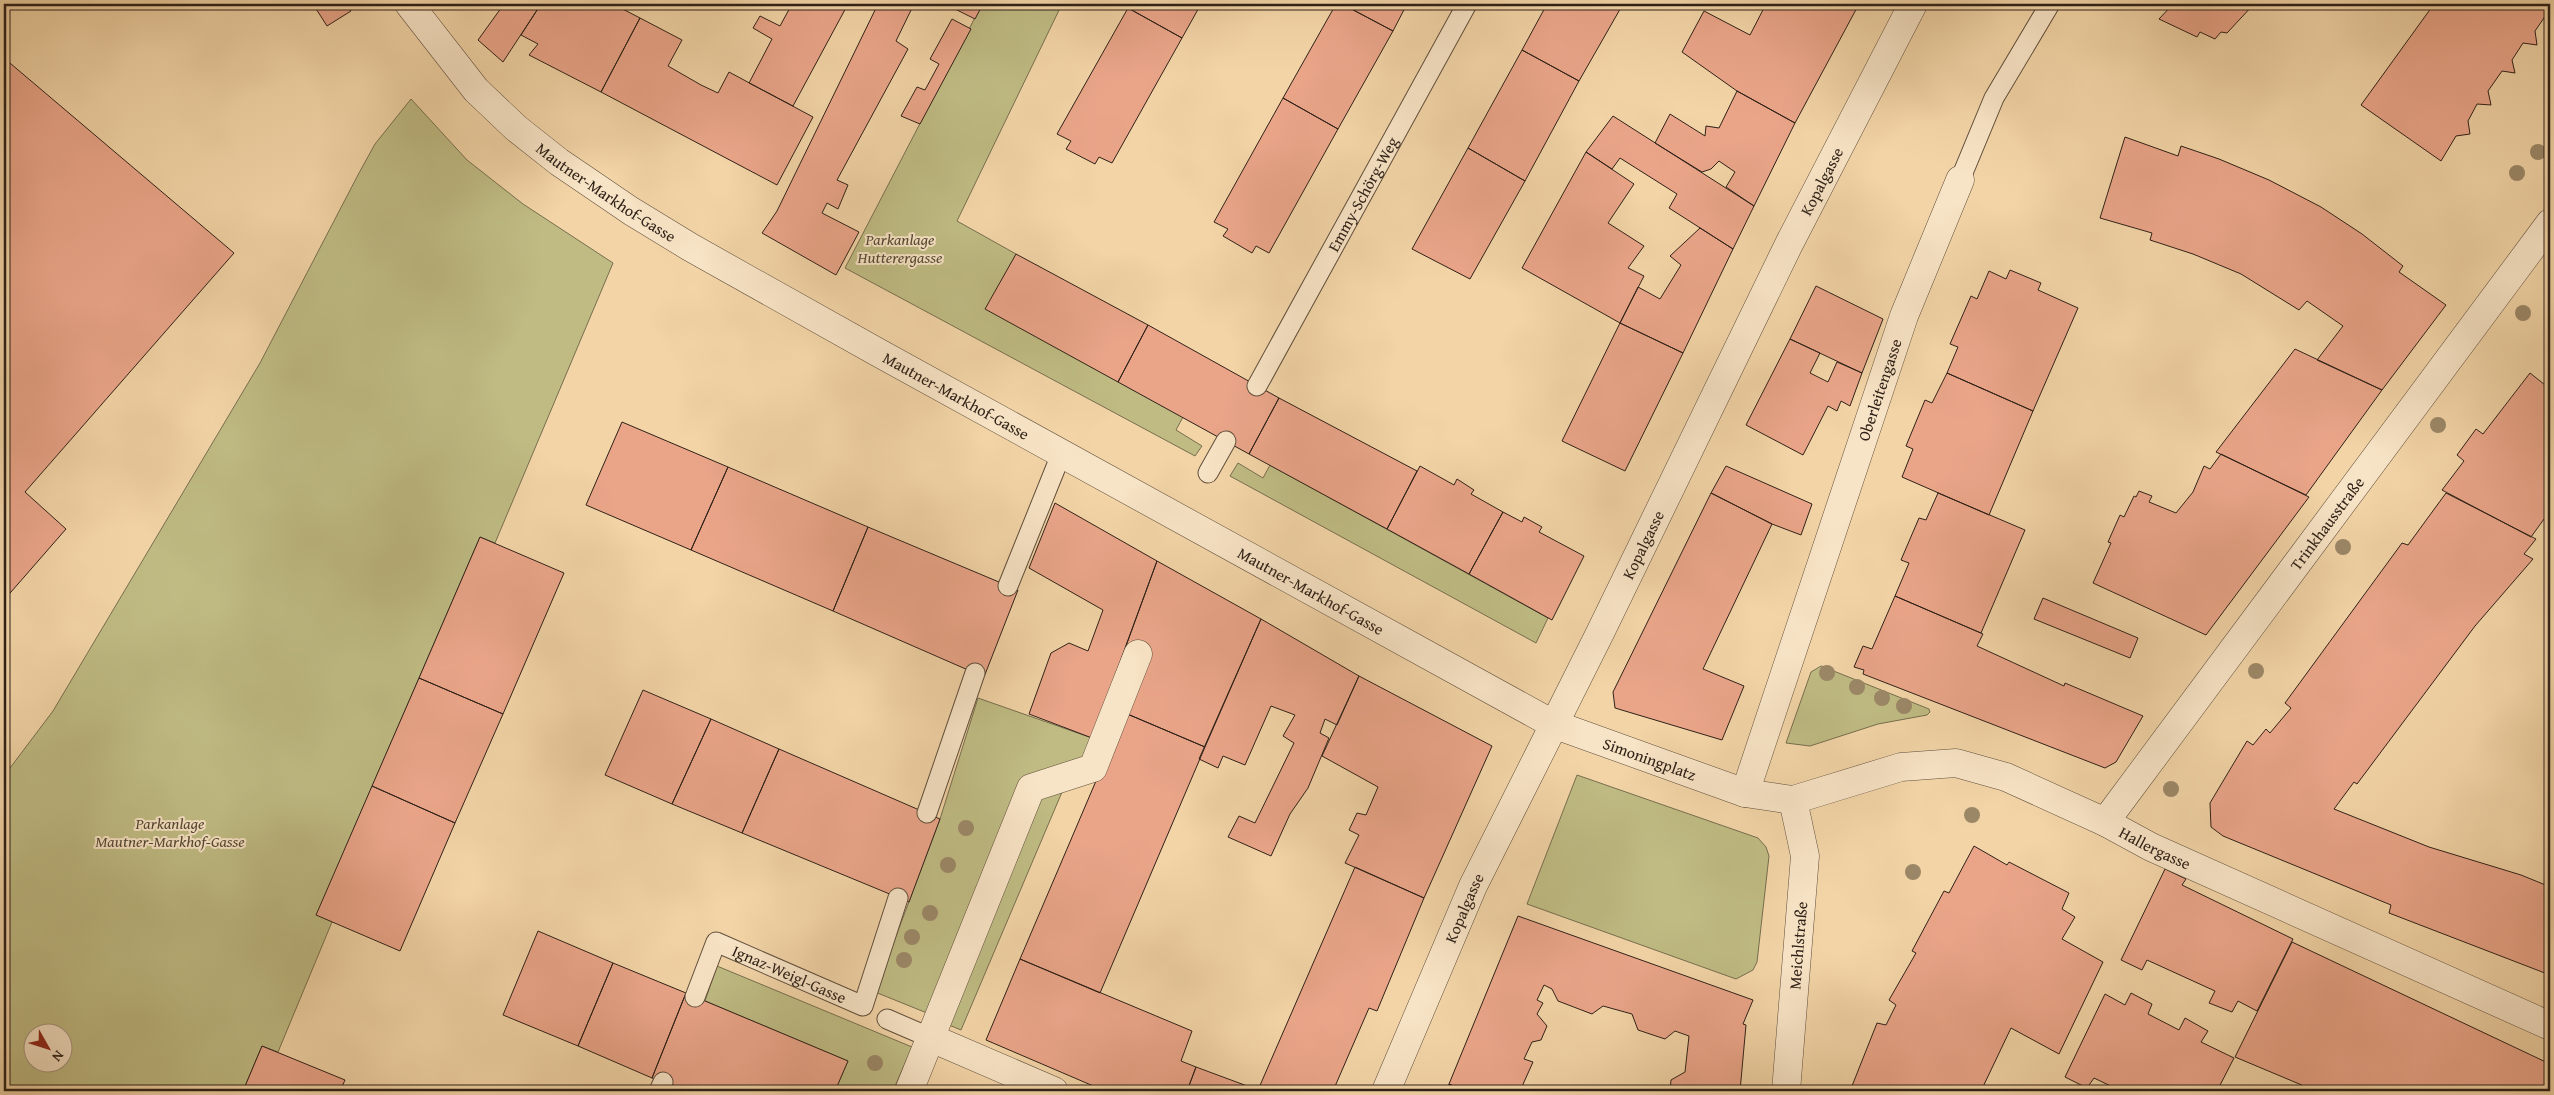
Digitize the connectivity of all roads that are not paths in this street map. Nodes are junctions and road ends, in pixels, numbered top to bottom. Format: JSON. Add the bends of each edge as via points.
{"nodes":[{"id":1,"x":410,"y":4,"type":"edge"},
{"id":2,"x":1467,"y":4,"type":"edge"},
{"id":3,"x":1913,"y":4,"type":"edge"},
{"id":4,"x":2050,"y":4,"type":"edge"},
{"id":5,"x":1960,"y":180,"type":"joint"},
{"id":6,"x":2550,"y":223,"type":"edge"},
{"id":7,"x":1257,"y":386,"type":"dead end"},
{"id":8,"x":1226,"y":441,"type":"dead end"},
{"id":9,"x":1062,"y":452,"type":"junction"},
{"id":10,"x":1208,"y":473,"type":"dead end"},
{"id":11,"x":1008,"y":586,"type":"dead end"},
{"id":12,"x":1138,"y":654,"type":"dead end"},
{"id":13,"x":975,"y":673,"type":"dead end"},
{"id":14,"x":1553,"y":724,"type":"junction"},
{"id":15,"x":1745,"y":793,"type":"junction"},
{"id":16,"x":1793,"y":800,"type":"junction"},
{"id":17,"x":927,"y":813,"type":"dead end"},
{"id":18,"x":2105,"y":822,"type":"junction"},
{"id":19,"x":898,"y":898,"type":"dead end"},
{"id":20,"x":695,"y":997,"type":"dead end"},
{"id":21,"x":887,"y":1019,"type":"dead end"},
{"id":22,"x":2550,"y":1026,"type":"edge"},
{"id":23,"x":930,"y":1038,"type":"junction"},
{"id":24,"x":909,"y":1091,"type":"edge"},
{"id":25,"x":1054,"y":1091,"type":"edge"},
{"id":26,"x":1386,"y":1091,"type":"edge"},
{"id":27,"x":1786,"y":1091,"type":"edge"}],
"edges":[{"from":1,"to":9,"type":"street","name":"Mautner-Markhof-Gasse","via":[[476,90],[559,162],[690,247]]},
{"from":2,"to":7,"type":"lane","name":"Emmy-Schörg-Weg"},
{"from":3,"to":14,"type":"street","name":"Kopalgasse","via":[[1788,244]]},
{"from":4,"to":5,"type":"lane","name":"Oberleitengasse","via":[[1994,98]]},
{"from":5,"to":15,"type":"street","name":"Oberleitengasse","via":[[1904,316]]},
{"from":6,"to":18,"type":"street","name":"Trinkhausstraße"},
{"from":8,"to":10,"type":"lane"},
{"from":9,"to":11,"type":"lane"},
{"from":9,"to":14,"type":"street","name":"Mautner-Markhof-Gasse"},
{"from":12,"to":23,"type":"street","via":[[1092,768],[1031,788]]},
{"from":13,"to":17,"type":"lane"},
{"from":14,"to":15,"type":"street","name":"Simoningplatz"},
{"from":14,"to":26,"type":"street","name":"Kopalgasse","via":[[1473,886]]},
{"from":15,"to":16,"type":"street","name":"Hallergasse"},
{"from":16,"to":18,"type":"street","name":"Hallergasse","via":[[1901,767],[1956,763],[2006,777]]},
{"from":16,"to":27,"type":"street","name":"Meichlstraße","via":[[1806,856]]},
{"from":18,"to":22,"type":"street","name":"Hallergasse","via":[[2151,847]]},
{"from":19,"to":20,"type":"lane","name":"Ignaz-Weigl-Gasse","via":[[863,1006],[716,942]]},
{"from":21,"to":23,"type":"lane"},
{"from":23,"to":24,"type":"street"},
{"from":23,"to":25,"type":"street"}]}
